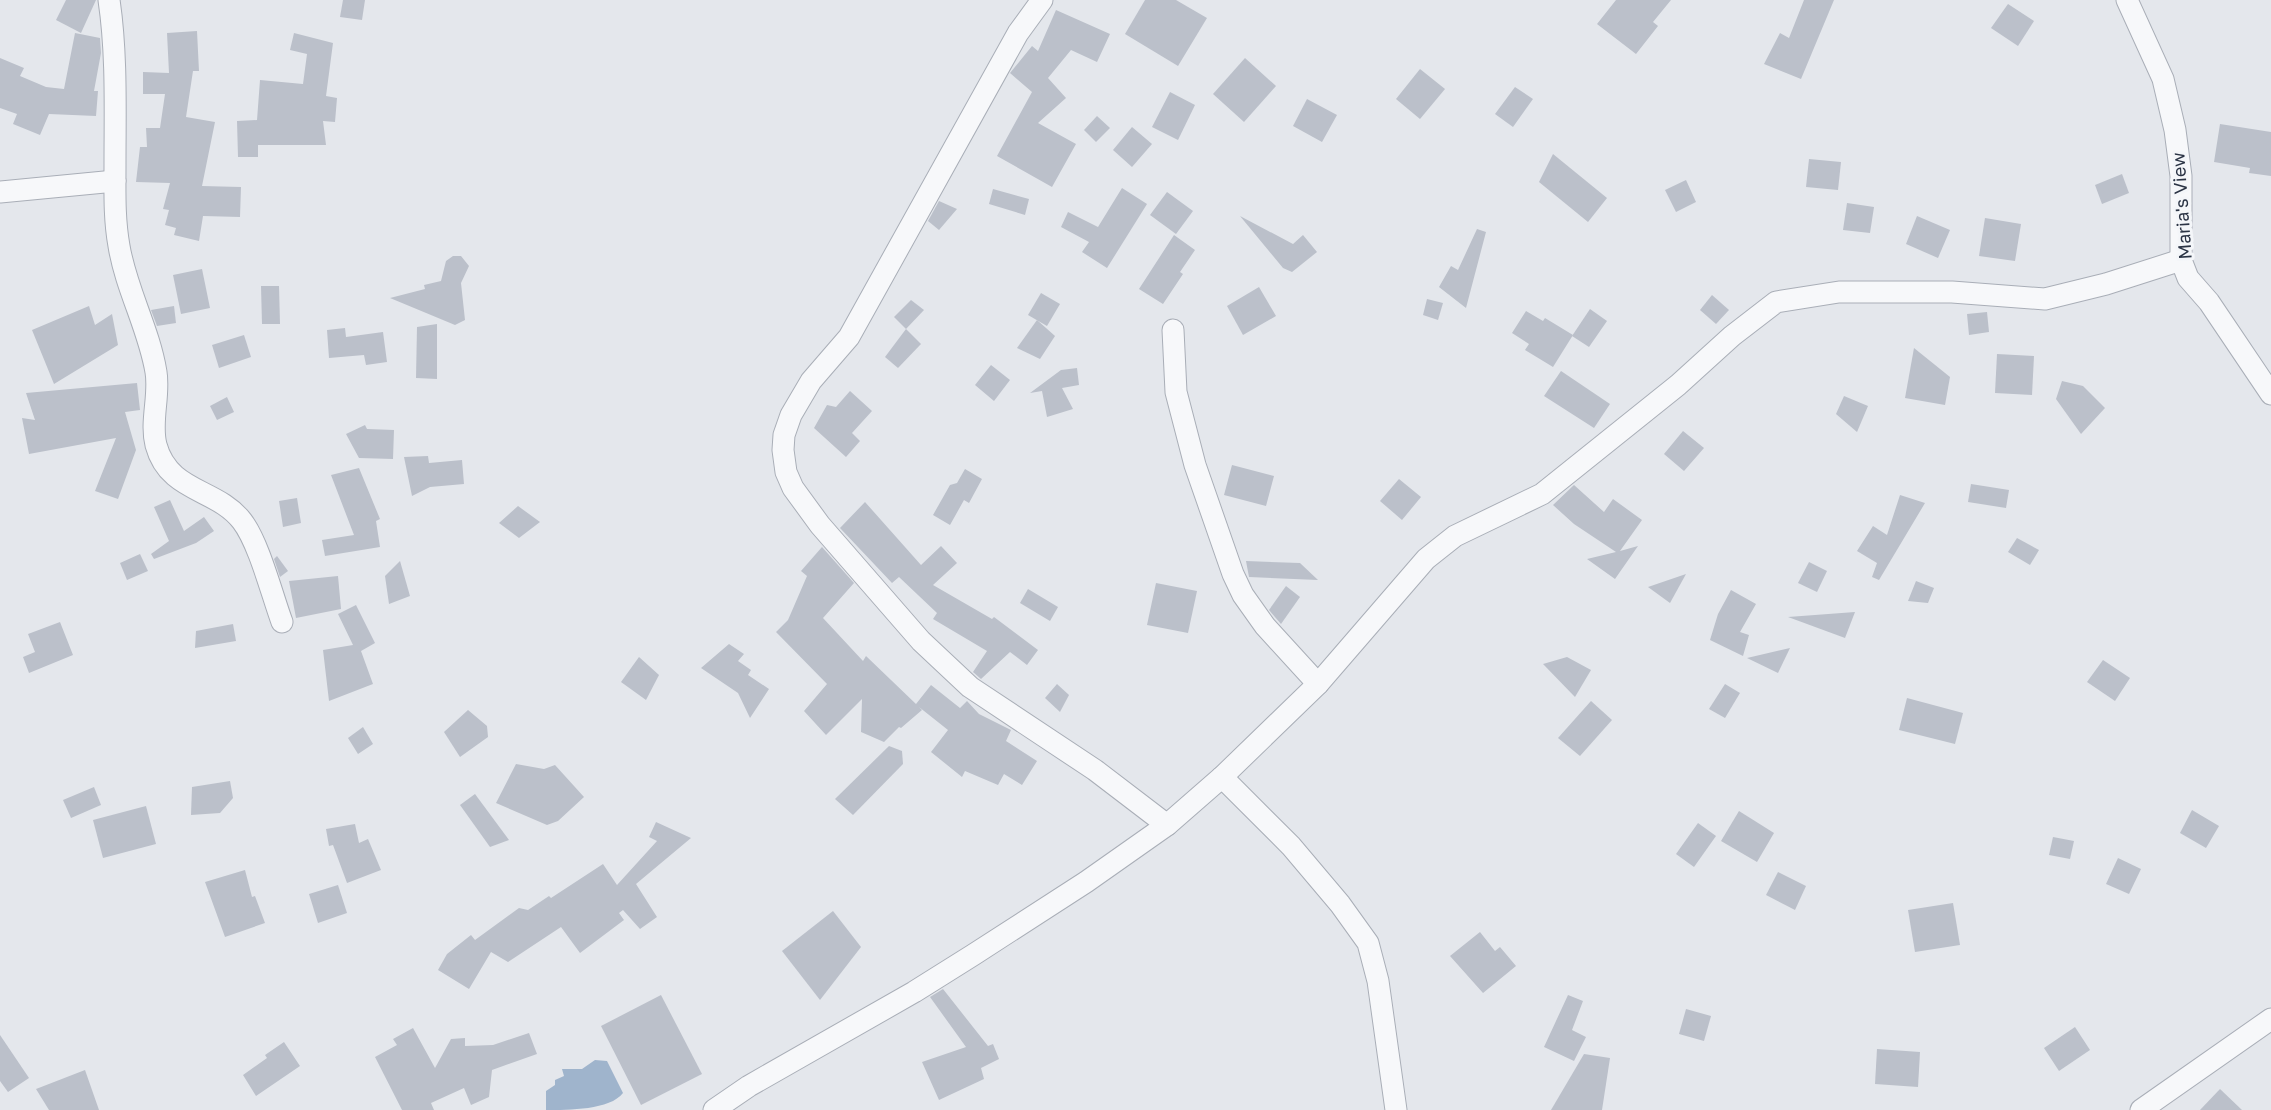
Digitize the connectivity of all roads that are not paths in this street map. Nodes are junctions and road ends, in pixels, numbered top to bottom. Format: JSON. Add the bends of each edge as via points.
{"nodes":[{"id":1,"x":109,"y":0,"type":"edge"},
{"id":2,"x":1042,"y":0,"type":"edge"},
{"id":3,"x":2127,"y":0,"type":"edge"},
{"id":4,"x":115,"y":181,"type":"junction"},
{"id":5,"x":0,"y":192,"type":"edge"},
{"id":6,"x":2181,"y":260,"type":"junction"},
{"id":7,"x":1173,"y":330,"type":"dead end"},
{"id":8,"x":2271,"y":394,"type":"edge"},
{"id":9,"x":282,"y":622,"type":"dead end"},
{"id":10,"x":1318,"y":684,"type":"junction"},
{"id":11,"x":1222,"y":777,"type":"junction"},
{"id":12,"x":1167,"y":825,"type":"junction"},
{"id":13,"x":2271,"y":1019,"type":"edge"},
{"id":14,"x":714,"y":1110,"type":"edge"},
{"id":15,"x":1395,"y":1110,"type":"edge"},
{"id":16,"x":2141,"y":1110,"type":"edge"}],
"edges":[{"from":1,"to":4,"type":"street"},
{"from":2,"to":12,"type":"street","via":[[1018,33],[849,337],[811,381],[791,415],[784,435],[786,472],[820,525],[921,641],[970,687],[1095,770]]},
{"from":3,"to":6,"type":"street","name":"Maria's View","via":[[2163,79],[2175,129],[2181,176]]},
{"from":4,"to":5,"type":"street"},
{"from":4,"to":9,"type":"street","via":[[119,246],[156,375],[156,443],[164,463],[178,480],[242,520]]},
{"from":6,"to":8,"type":"street","name":"Maria's View","via":[[2188,278]]},
{"from":6,"to":10,"type":"street","via":[[2045,299],[1952,292],[1839,292],[1776,302],[1542,494],[1455,536],[1426,559]]},
{"from":7,"to":10,"type":"street","via":[[1176,393],[1195,465],[1233,574],[1265,626]]},
{"from":10,"to":11,"type":"street"},
{"from":11,"to":12,"type":"street"},
{"from":11,"to":15,"type":"street","via":[[1291,846],[1368,943],[1378,981]]},
{"from":12,"to":14,"type":"street","via":[[963,962]]},
{"from":13,"to":16,"type":"street"}]}
